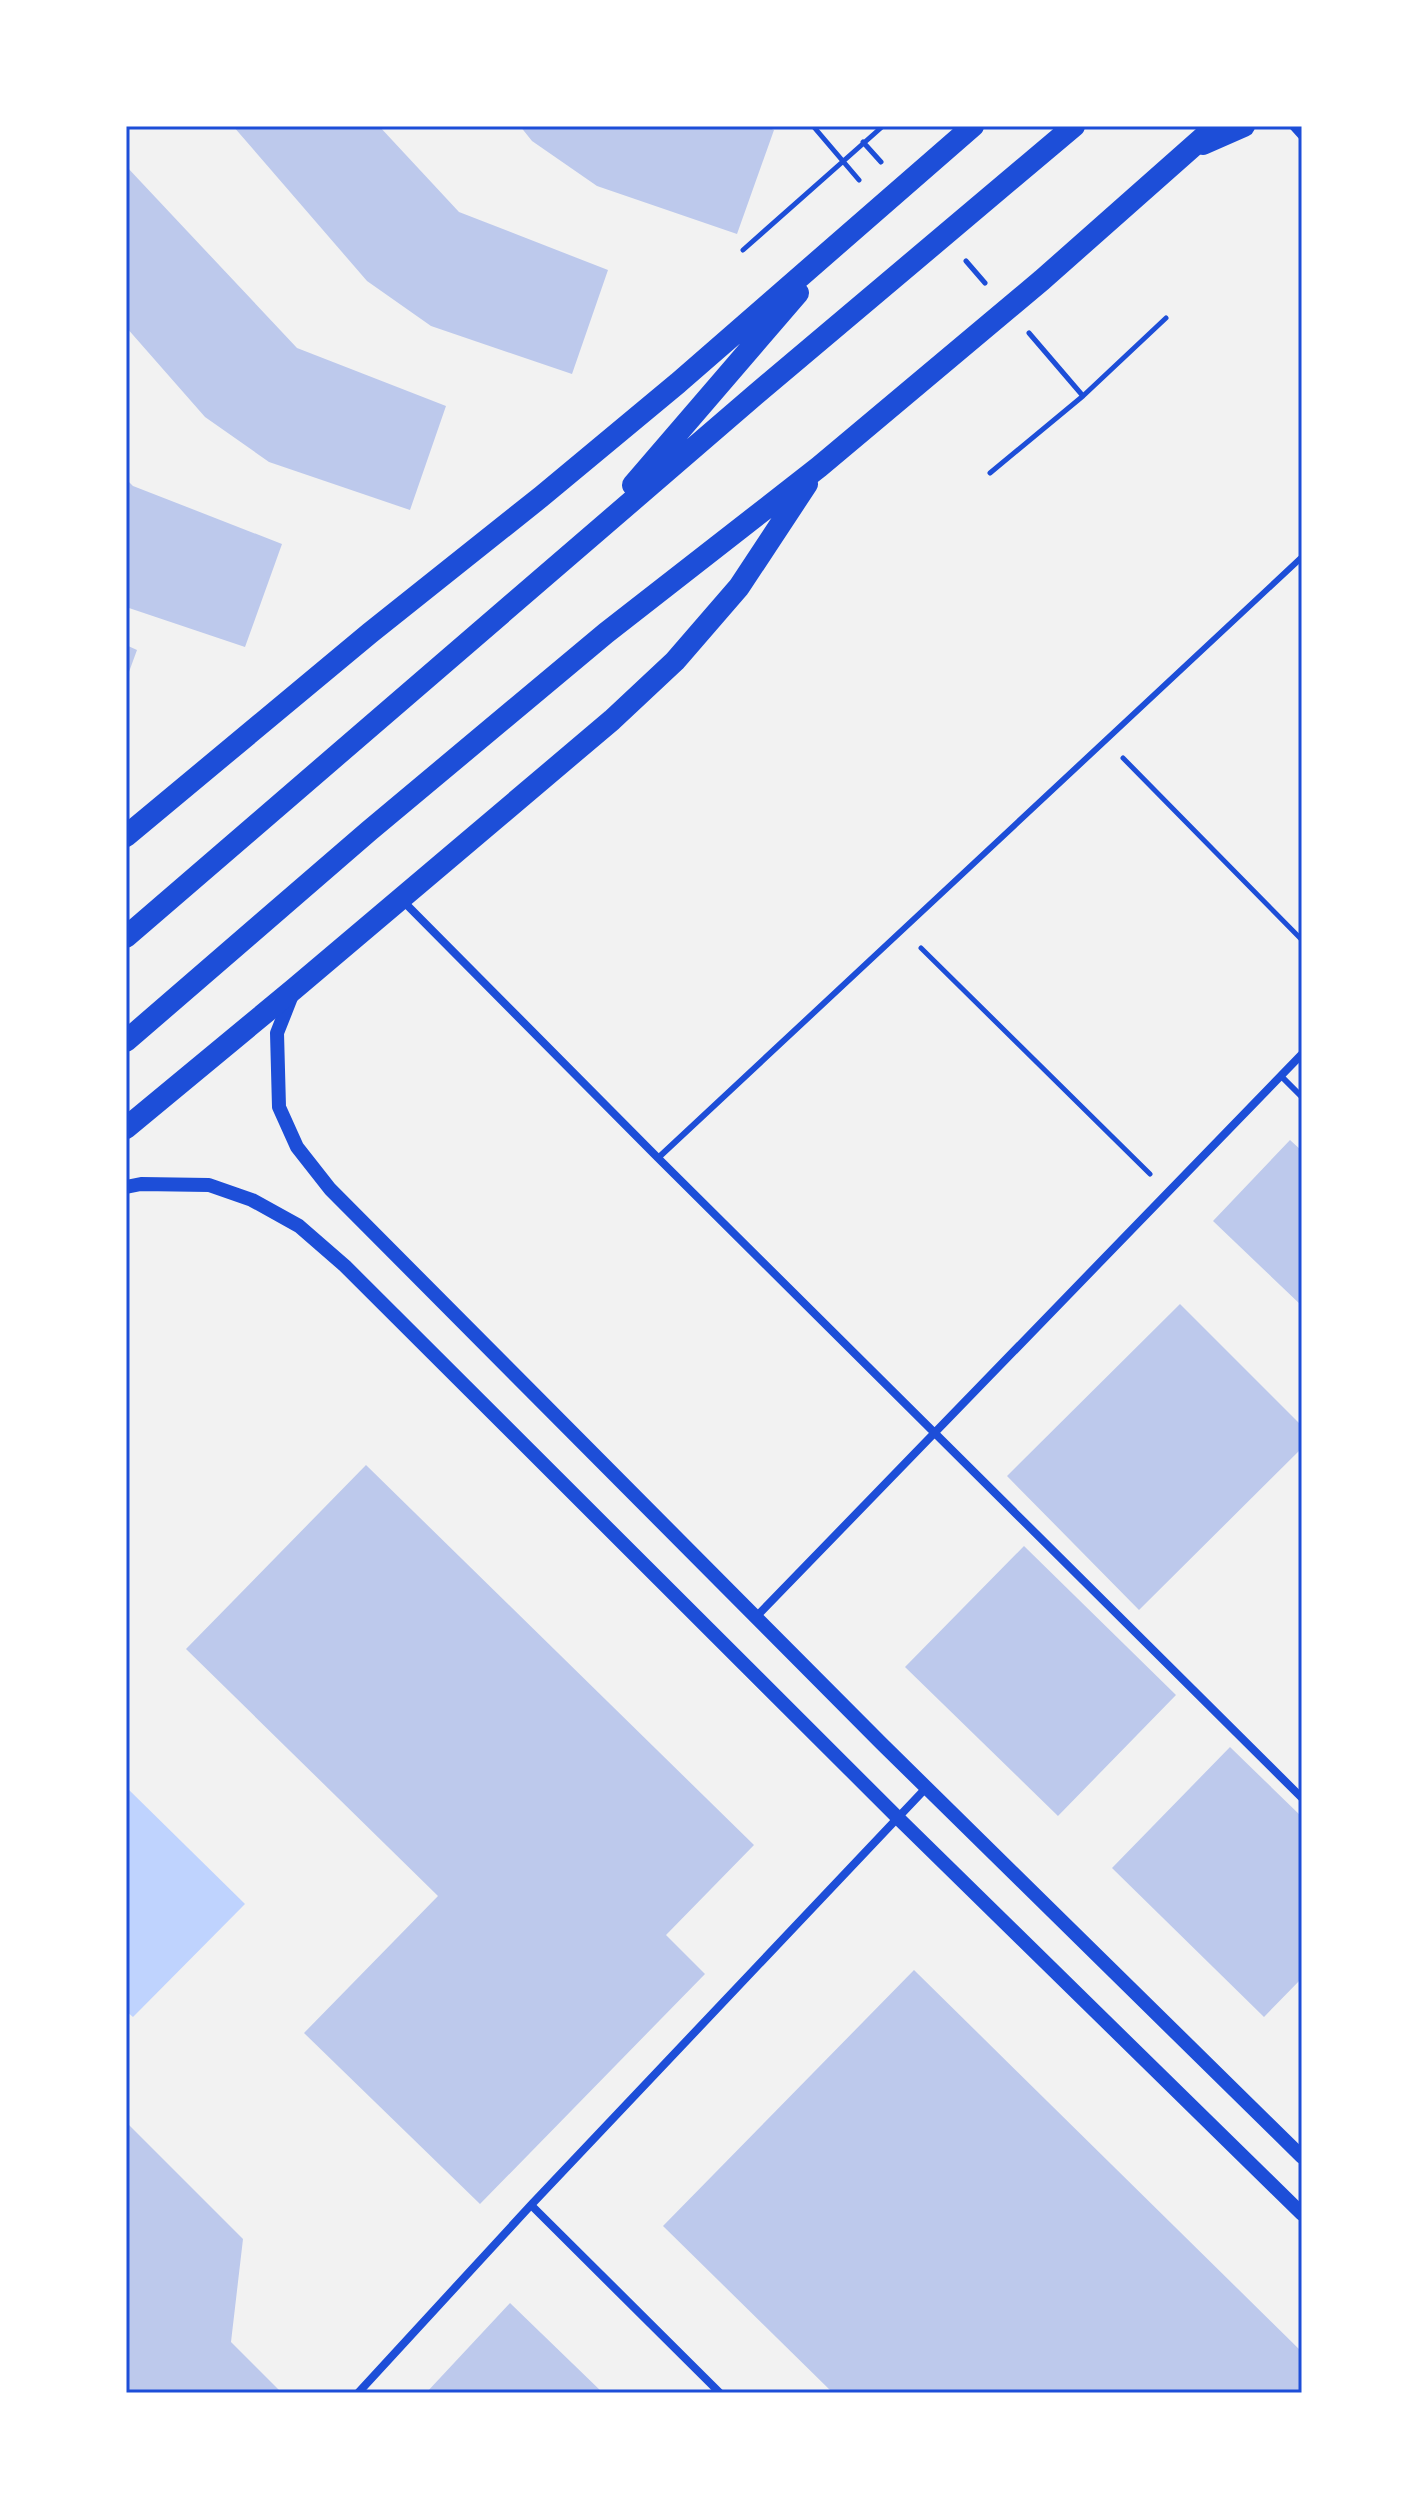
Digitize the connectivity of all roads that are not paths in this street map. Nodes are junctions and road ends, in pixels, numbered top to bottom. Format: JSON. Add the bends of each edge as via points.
{"nodes":[{"id":1,"x":973,"y":126,"type":"edge"},
{"id":2,"x":1074,"y":126,"type":"edge"},
{"id":3,"x":1216,"y":126,"type":"edge"},
{"id":4,"x":1244,"y":126,"type":"edge"},
{"id":5,"x":1293,"y":126,"type":"edge"},
{"id":6,"x":1302,"y":136,"type":"edge"},
{"id":7,"x":1187,"y":151,"type":"junction"},
{"id":8,"x":849,"y":234,"type":"junction"},
{"id":9,"x":819,"y":467,"type":"junction"},
{"id":10,"x":584,"y":543,"type":"junction"},
{"id":11,"x":1302,"y":557,"type":"edge"},
{"id":12,"x":126,"y":836,"type":"edge"},
{"id":13,"x":401,"y":898,"type":"junction"},
{"id":14,"x":126,"y":937,"type":"edge"},
{"id":15,"x":294,"y":989,"type":"junction"},
{"id":16,"x":126,"y":1041,"type":"edge"},
{"id":17,"x":1302,"y":1054,"type":"edge"},
{"id":18,"x":1281,"y":1076,"type":"junction"},
{"id":19,"x":1302,"y":1097,"type":"edge"},
{"id":20,"x":126,"y":1128,"type":"edge"},
{"id":21,"x":658,"y":1158,"type":"junction"},
{"id":22,"x":126,"y":1187,"type":"edge"},
{"id":23,"x":935,"y":1433,"type":"junction"},
{"id":24,"x":756,"y":1617,"type":"junction"},
{"id":25,"x":926,"y":1788,"type":"junction"},
{"id":26,"x":1302,"y":1798,"type":"edge"},
{"id":27,"x":898,"y":1818,"type":"junction"},
{"id":28,"x":1302,"y":2157,"type":"edge"},
{"id":29,"x":531,"y":2205,"type":"junction"},
{"id":30,"x":1302,"y":2214,"type":"edge"},
{"id":31,"x":358,"y":2393,"type":"edge"},
{"id":32,"x":720,"y":2393,"type":"edge"}],
"edges":[{"from":1,"to":8,"type":"highway"},
{"from":2,"to":10,"type":"highway"},
{"from":3,"to":7,"type":"highway"},
{"from":4,"to":7,"type":"highway"},
{"from":5,"to":6,"type":"street"},
{"from":7,"to":9,"type":"highway"},
{"from":8,"to":10,"type":"highway"},
{"from":8,"to":12,"type":"highway","via":[[564,477]]},
{"from":9,"to":13,"type":"highway","via":[[739,587],[675,661]]},
{"from":9,"to":16,"type":"highway","via":[[606,633]]},
{"from":10,"to":14,"type":"highway"},
{"from":11,"to":21,"type":"lane"},
{"from":13,"to":15,"type":"highway"},
{"from":13,"to":21,"type":"street"},
{"from":15,"to":20,"type":"highway"},
{"from":15,"to":24,"type":"street","via":[[277,1033],[277,1074],[279,1107],[297,1147],[330,1189]]},
{"from":17,"to":18,"type":"street"},
{"from":18,"to":19,"type":"lane"},
{"from":18,"to":23,"type":"street"},
{"from":21,"to":23,"type":"street"},
{"from":22,"to":27,"type":"street","via":[[209,1185],[252,1200],[299,1226]]},
{"from":23,"to":24,"type":"street"},
{"from":23,"to":26,"type":"street"},
{"from":24,"to":25,"type":"street"},
{"from":25,"to":27,"type":"street"},
{"from":25,"to":28,"type":"street"},
{"from":27,"to":29,"type":"street"},
{"from":27,"to":30,"type":"street"},
{"from":29,"to":31,"type":"street"},
{"from":29,"to":32,"type":"street"}]}
